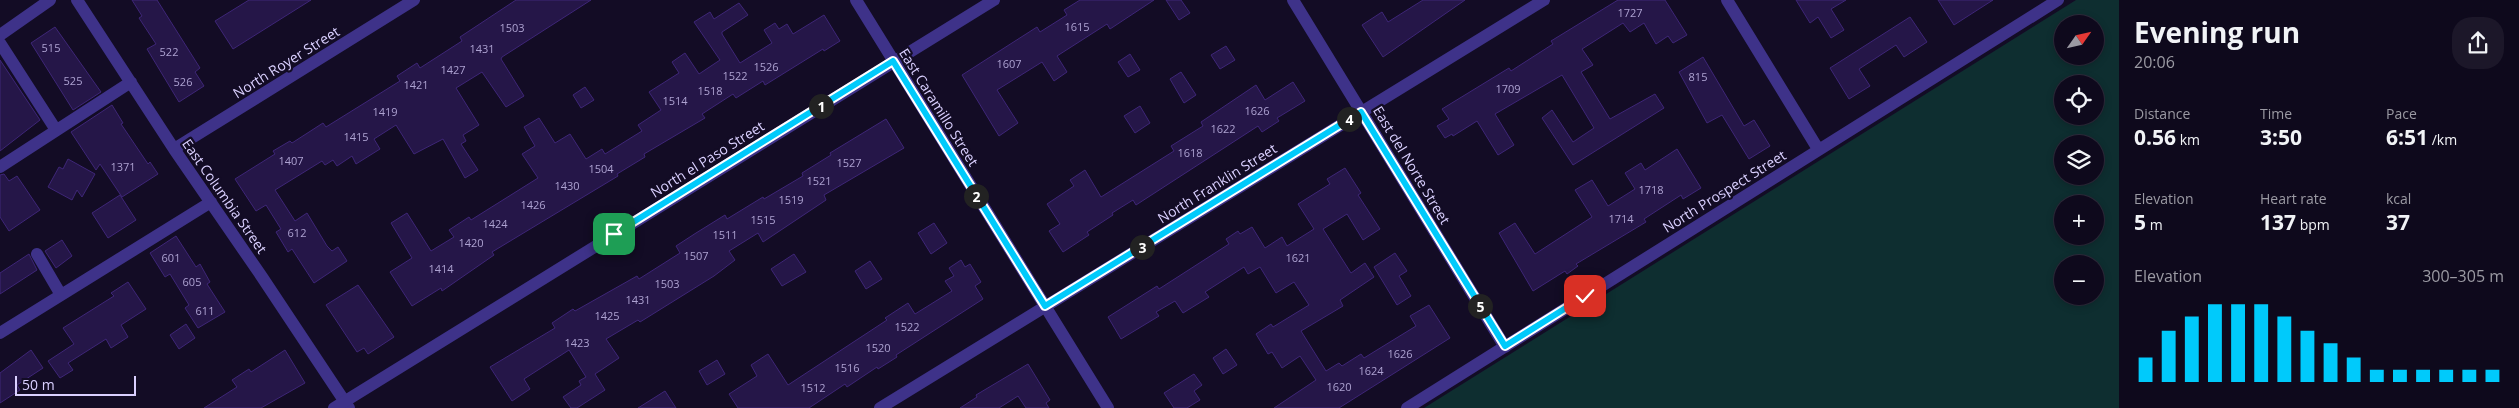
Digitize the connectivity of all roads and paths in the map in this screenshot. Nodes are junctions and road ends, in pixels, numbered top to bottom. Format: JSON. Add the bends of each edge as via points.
{"nodes":[{"id":1,"x":50,"y":0,"type":"edge"},
{"id":2,"x":77,"y":0,"type":"edge"},
{"id":3,"x":414,"y":0,"type":"edge"},
{"id":4,"x":856,"y":0,"type":"edge"},
{"id":5,"x":994,"y":0,"type":"edge"},
{"id":6,"x":1292,"y":0,"type":"edge"},
{"id":7,"x":1544,"y":0,"type":"edge"},
{"id":8,"x":1727,"y":0,"type":"edge"},
{"id":9,"x":2058,"y":0,"type":"edge"},
{"id":10,"x":0,"y":35,"type":"edge"},
{"id":11,"x":0,"y":43,"type":"edge"},
{"id":12,"x":893,"y":61,"type":"junction"},
{"id":13,"x":131,"y":82,"type":"junction"},
{"id":14,"x":1361,"y":112,"type":"junction"},
{"id":15,"x":56,"y":130,"type":"junction"},
{"id":16,"x":174,"y":149,"type":"junction"},
{"id":17,"x":1818,"y":149,"type":"junction"},
{"id":18,"x":0,"y":167,"type":"edge"},
{"id":19,"x":211,"y":202,"type":"junction"},
{"id":20,"x":37,"y":254,"type":"dead end"},
{"id":21,"x":61,"y":295,"type":"junction"},
{"id":22,"x":1045,"y":306,"type":"junction"},
{"id":23,"x":0,"y":333,"type":"edge"},
{"id":24,"x":1505,"y":346,"type":"junction"},
{"id":25,"x":343,"y":406,"type":"edge"},
{"id":26,"x":880,"y":408,"type":"edge"},
{"id":27,"x":1108,"y":408,"type":"edge"},
{"id":28,"x":1407,"y":408,"type":"edge"}],
"edges":[{"from":1,"to":10,"type":"street"},
{"from":2,"to":13,"type":"street","name":"East Columbia Street"},
{"from":3,"to":16,"type":"street","name":"North Royer Street"},
{"from":4,"to":12,"type":"street","name":"East Caramillo Street"},
{"from":5,"to":12,"type":"street","name":"North el Paso Street"},
{"from":6,"to":14,"type":"street","name":"East del Norte Street"},
{"from":7,"to":14,"type":"street","name":"North Franklin Street"},
{"from":8,"to":17,"type":"street"},
{"from":9,"to":17,"type":"street","name":"North Prospect Street"},
{"from":11,"to":15,"type":"street"},
{"from":12,"to":22,"type":"street","name":"East Caramillo Street"},
{"from":12,"to":25,"type":"street","name":"North el Paso Street"},
{"from":13,"to":15,"type":"street"},
{"from":13,"to":16,"type":"street","name":"East Columbia Street"},
{"from":14,"to":22,"type":"street","name":"North Franklin Street"},
{"from":14,"to":24,"type":"street","name":"East del Norte Street"},
{"from":15,"to":18,"type":"street"},
{"from":16,"to":19,"type":"street","name":"East Columbia Street"},
{"from":17,"to":24,"type":"street","name":"North Prospect Street"},
{"from":19,"to":21,"type":"street"},
{"from":19,"to":25,"type":"street","name":"East Columbia Street"},
{"from":20,"to":21,"type":"street"},
{"from":21,"to":23,"type":"street"},
{"from":22,"to":26,"type":"street","name":"North Franklin Street"},
{"from":22,"to":27,"type":"street","name":"East Caramillo Street"},
{"from":24,"to":28,"type":"street","name":"North Prospect Street"}]}
